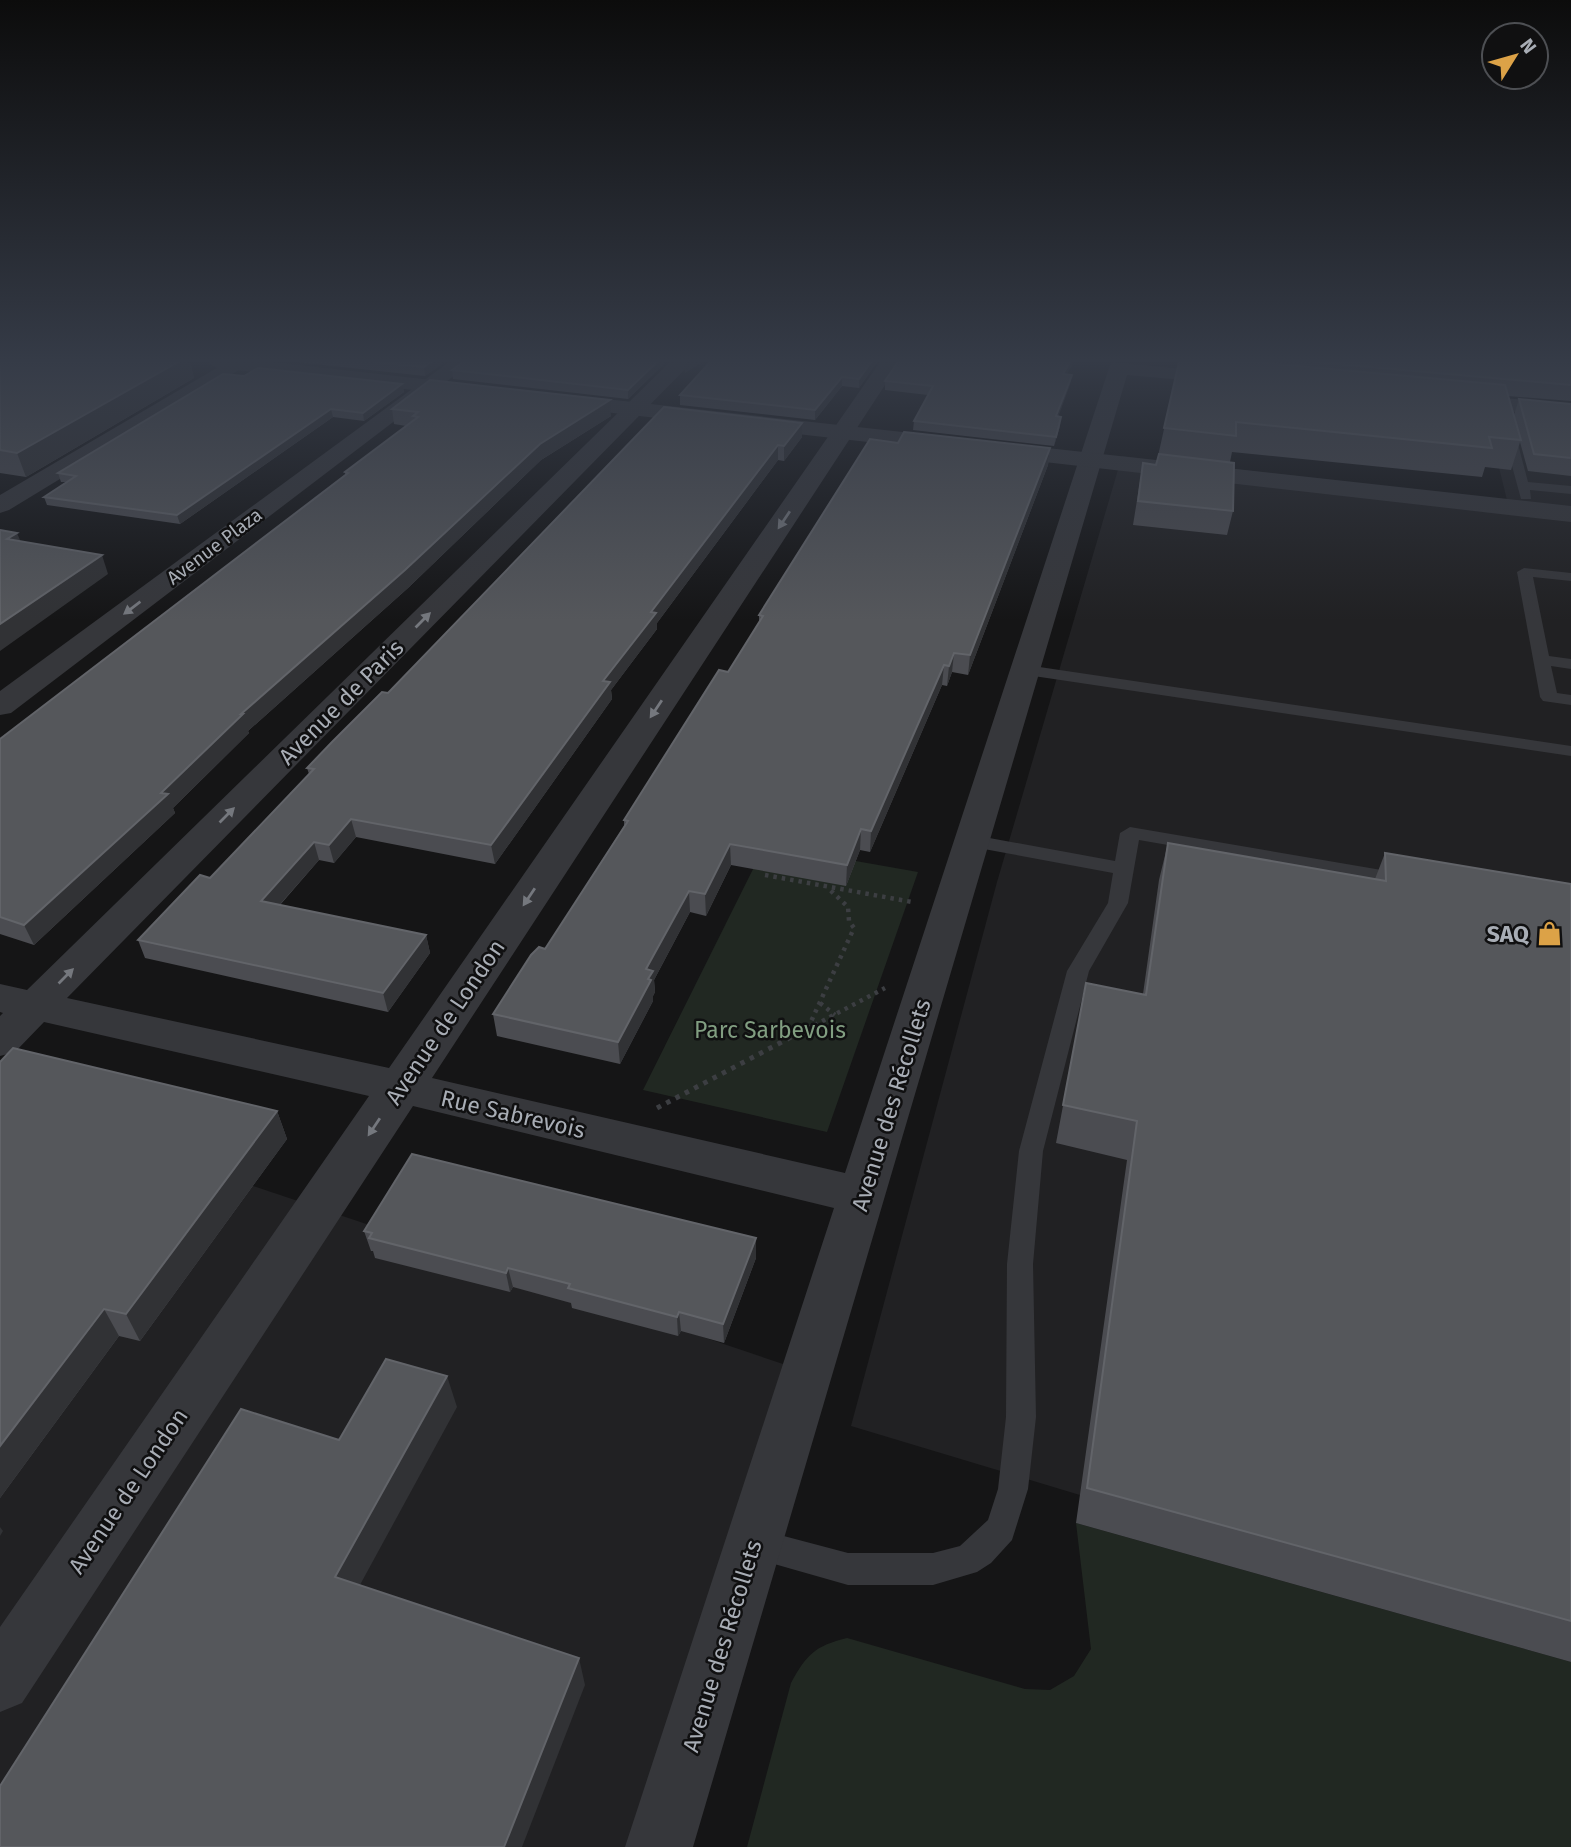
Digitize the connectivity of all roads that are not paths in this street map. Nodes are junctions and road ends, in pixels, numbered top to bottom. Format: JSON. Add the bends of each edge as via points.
{"nodes":[{"id":1,"x":93,"y":448,"type":"edge"},
{"id":2,"x":346,"y":448,"type":"edge"},
{"id":3,"x":594,"y":448,"type":"edge"},
{"id":4,"x":833,"y":448,"type":"edge"},
{"id":5,"x":983,"y":448,"type":"edge"},
{"id":6,"x":1095,"y":448,"type":"edge"},
{"id":7,"x":1513,"y":448,"type":"edge"},
{"id":8,"x":1091,"y":460,"type":"junction"},
{"id":9,"x":1522,"y":485,"type":"junction"},
{"id":10,"x":1571,"y":490,"type":"edge"},
{"id":11,"x":0,"y":505,"type":"edge"},
{"id":12,"x":1530,"y":509,"type":"junction"},
{"id":13,"x":1571,"y":514,"type":"edge"},
{"id":14,"x":1571,"y":578,"type":"edge"},
{"id":15,"x":1542,"y":660,"type":"junction"},
{"id":16,"x":1571,"y":664,"type":"edge"},
{"id":17,"x":1027,"y":670,"type":"junction"},
{"id":18,"x":1571,"y":700,"type":"edge"},
{"id":19,"x":0,"y":706,"type":"edge"},
{"id":20,"x":1571,"y":751,"type":"edge"},
{"id":21,"x":973,"y":841,"type":"junction"},
{"id":22,"x":1124,"y":869,"type":"junction"},
{"id":23,"x":1433,"y":884,"type":"edge"},
{"id":24,"x":17,"y":1003,"type":"edge"},
{"id":25,"x":0,"y":1041,"type":"edge"},
{"id":26,"x":401,"y":1087,"type":"junction"},
{"id":27,"x":862,"y":1196,"type":"junction"},
{"id":28,"x":754,"y":1544,"type":"junction"},
{"id":29,"x":0,"y":1681,"type":"edge"},
{"id":30,"x":659,"y":1847,"type":"edge"}],
"edges":[{"from":1,"to":11,"type":"street"},
{"from":2,"to":19,"type":"street","name":"Avenue Plaza","one_way":true},
{"from":24,"to":3,"type":"street","name":"Avenue de Paris","one_way":true},
{"from":4,"to":26,"type":"street","name":"Avenue de London","one_way":true},
{"from":5,"to":8,"type":"street"},
{"from":6,"to":8,"type":"street","name":"Avenue des Récollets"},
{"from":7,"to":9,"type":"lane"},
{"from":8,"to":12,"type":"street"},
{"from":8,"to":17,"type":"street","name":"Avenue des Récollets"},
{"from":9,"to":10,"type":"lane"},
{"from":9,"to":12,"type":"lane"},
{"from":12,"to":13,"type":"street"},
{"from":14,"to":15,"type":"lane","via":[[1524,572]]},
{"from":15,"to":16,"type":"lane"},
{"from":15,"to":18,"type":"lane","via":[[1549,697]]},
{"from":17,"to":20,"type":"lane"},
{"from":17,"to":21,"type":"street","name":"Avenue des Récollets"},
{"from":21,"to":22,"type":"lane"},
{"from":21,"to":27,"type":"street","name":"Avenue des Récollets"},
{"from":22,"to":23,"type":"lane","via":[[1130,833]]},
{"from":22,"to":28,"type":"lane","via":[[1118,903],[1078,971],[1031,1151],[1020,1264],[1020,1431],[1013,1489],[1001,1529],[966,1561],[933,1569],[848,1569]]},
{"from":24,"to":25,"type":"street","name":"Avenue de Paris"},
{"from":24,"to":26,"type":"street","name":"Rue Sabrevois"},
{"from":26,"to":27,"type":"street","name":"Rue Sabrevois"},
{"from":26,"to":29,"type":"street","name":"Avenue de London","one_way":true},
{"from":27,"to":28,"type":"street","name":"Avenue des Récollets"},
{"from":28,"to":30,"type":"street","name":"Avenue des Récollets"}]}
